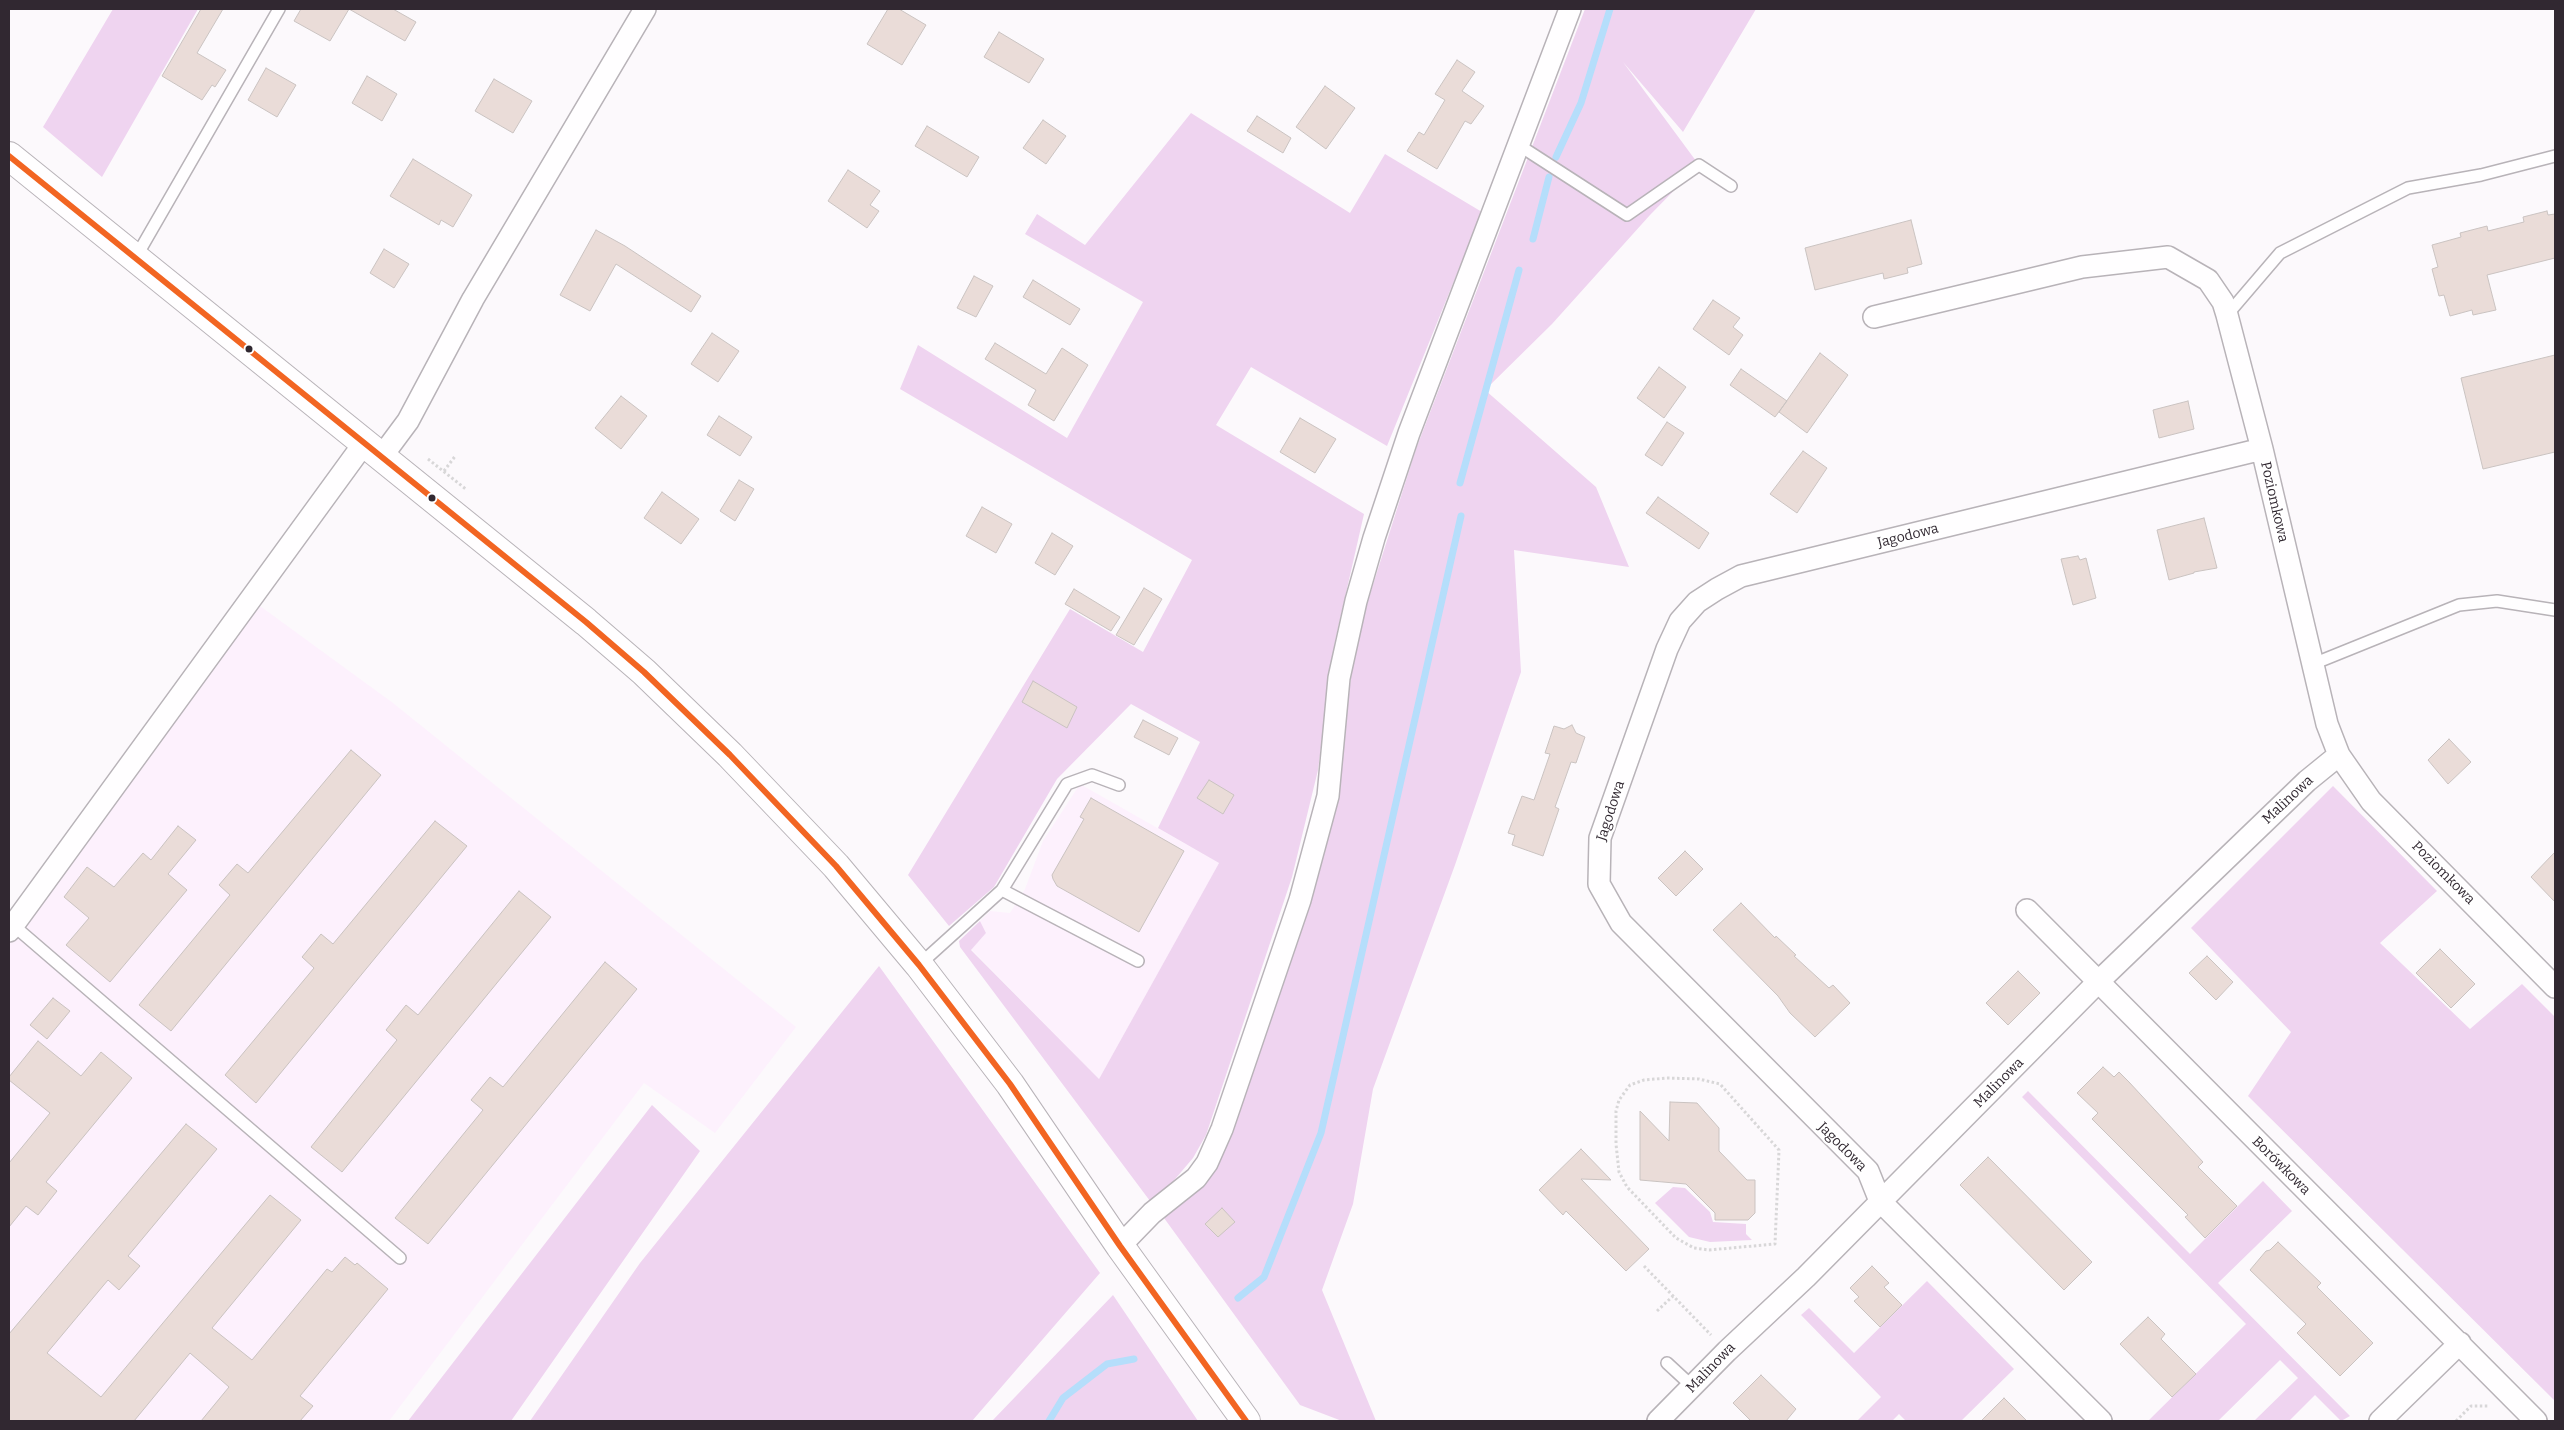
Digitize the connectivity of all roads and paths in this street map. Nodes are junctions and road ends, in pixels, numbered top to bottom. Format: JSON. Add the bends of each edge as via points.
{"nodes":[{"id":1,"x":279,"y":9,"type":"edge"},
{"id":2,"x":645,"y":9,"type":"edge"},
{"id":3,"x":1570,"y":9,"type":"edge"},
{"id":4,"x":1518,"y":144,"type":"junction"},
{"id":5,"x":9,"y":156,"type":"edge"},
{"id":6,"x":2555,"y":156,"type":"edge"},
{"id":7,"x":1731,"y":186,"type":"dead end"},
{"id":8,"x":136,"y":257,"type":"junction"},
{"id":9,"x":2227,"y":315,"type":"junction"},
{"id":10,"x":1874,"y":317,"type":"dead end"},
{"id":11,"x":374,"y":449,"type":"junction"},
{"id":12,"x":2262,"y":449,"type":"junction"},
{"id":13,"x":423,"y":455,"type":"dead end"},
{"id":14,"x":456,"y":455,"type":"dead end"},
{"id":15,"x":444,"y":471,"type":"junction"},
{"id":16,"x":467,"y":490,"type":"dead end"},
{"id":17,"x":2555,"y":610,"type":"edge"},
{"id":18,"x":2313,"y":664,"type":"junction"},
{"id":19,"x":2339,"y":755,"type":"junction"},
{"id":20,"x":1119,"y":785,"type":"dead end"},
{"id":21,"x":1002,"y":890,"type":"junction"},
{"id":22,"x":2027,"y":910,"type":"dead end"},
{"id":23,"x":11,"y":928,"type":"edge"},
{"id":24,"x":1138,"y":961,"type":"dead end"},
{"id":25,"x":919,"y":965,"type":"junction"},
{"id":26,"x":2099,"y":981,"type":"junction"},
{"id":27,"x":2555,"y":987,"type":"edge"},
{"id":28,"x":1880,"y":1201,"type":"junction"},
{"id":29,"x":1775,"y":1244,"type":"joint"},
{"id":30,"x":1120,"y":1246,"type":"junction"},
{"id":31,"x":400,"y":1258,"type":"dead end"},
{"id":32,"x":1644,"y":1266,"type":"dead end"},
{"id":33,"x":1673,"y":1296,"type":"junction"},
{"id":34,"x":1657,"y":1312,"type":"dead end"},
{"id":35,"x":1712,"y":1336,"type":"dead end"},
{"id":36,"x":2460,"y":1343,"type":"junction"},
{"id":37,"x":1667,"y":1363,"type":"dead end"},
{"id":38,"x":1693,"y":1387,"type":"junction"},
{"id":39,"x":2495,"y":1406,"type":"dead end"},
{"id":40,"x":1664,"y":1420,"type":"edge"},
{"id":41,"x":1246,"y":1421,"type":"edge"},
{"id":42,"x":2101,"y":1421,"type":"edge"},
{"id":43,"x":2380,"y":1421,"type":"edge"},
{"id":44,"x":2456,"y":1421,"type":"edge"},
{"id":45,"x":2536,"y":1421,"type":"edge"}],
"edges":[{"from":1,"to":8,"type":"lane"},
{"from":2,"to":11,"type":"street","via":[[473,299],[408,421]]},
{"from":3,"to":4,"type":"street"},
{"from":4,"to":7,"type":"lane","via":[[1627,215],[1699,165]]},
{"from":4,"to":30,"type":"street","via":[[1409,433],[1374,538],[1339,678],[1328,796],[1300,900],[1222,1129],[1207,1164],[1196,1178],[1152,1213]]},
{"from":5,"to":8,"type":"main road"},
{"from":6,"to":9,"type":"lane","via":[[2481,175],[2408,188],[2280,253]]},
{"from":8,"to":11,"type":"main road"},
{"from":9,"to":10,"type":"street","name":"Poziomkowa","via":[[2224,302],[2208,280],[2168,257],[2082,267]]},
{"from":9,"to":12,"type":"street","name":"Poziomkowa"},
{"from":11,"to":23,"type":"street"},
{"from":11,"to":25,"type":"main road","via":[[586,622],[690,715],[830,859]]},
{"from":12,"to":18,"type":"street","name":"Poziomkowa"},
{"from":12,"to":28,"type":"street","name":"Jagodowa","via":[[1741,576],[1697,602],[1680,621],[1667,649],[1600,838],[1599,884],[1622,923],[1868,1171]]},
{"from":13,"to":15,"type":"path"},
{"from":14,"to":15,"type":"path"},
{"from":15,"to":16,"type":"path"},
{"from":17,"to":18,"type":"lane","via":[[2497,601],[2459,605]]},
{"from":18,"to":19,"type":"street","name":"Poziomkowa","via":[[2327,724]]},
{"from":19,"to":26,"type":"street","name":"Malinowa","via":[[2307,781]]},
{"from":19,"to":27,"type":"street","name":"Poziomkowa","via":[[2371,801]]},
{"from":20,"to":21,"type":"lane","via":[[1092,775],[1068,784]]},
{"from":21,"to":24,"type":"lane"},
{"from":21,"to":25,"type":"lane"},
{"from":22,"to":26,"type":"street","name":"Borówkowa"},
{"from":23,"to":31,"type":"lane"},
{"from":25,"to":30,"type":"main road","via":[[1010,1084]]},
{"from":26,"to":28,"type":"street","name":"Malinowa"},
{"from":26,"to":36,"type":"street","name":"Borówkowa"},
{"from":28,"to":38,"type":"street","name":"Malinowa"},
{"from":28,"to":42,"type":"street","name":"Jagodowa"},
{"from":29,"to":29,"type":"path","via":[[1780,1150],[1720,1084],[1699,1079],[1667,1078],[1630,1085],[1623,1092],[1616,1111],[1620,1172],[1627,1187],[1676,1238],[1694,1248],[1709,1250]]},
{"from":30,"to":41,"type":"main road"},
{"from":32,"to":33,"type":"path"},
{"from":33,"to":34,"type":"path"},
{"from":33,"to":35,"type":"path"},
{"from":36,"to":43,"type":"street"},
{"from":36,"to":45,"type":"street","name":"Borówkowa"},
{"from":37,"to":38,"type":"lane"},
{"from":38,"to":40,"type":"street","name":"Malinowa"},
{"from":39,"to":44,"type":"path","via":[[2471,1406]]}]}
